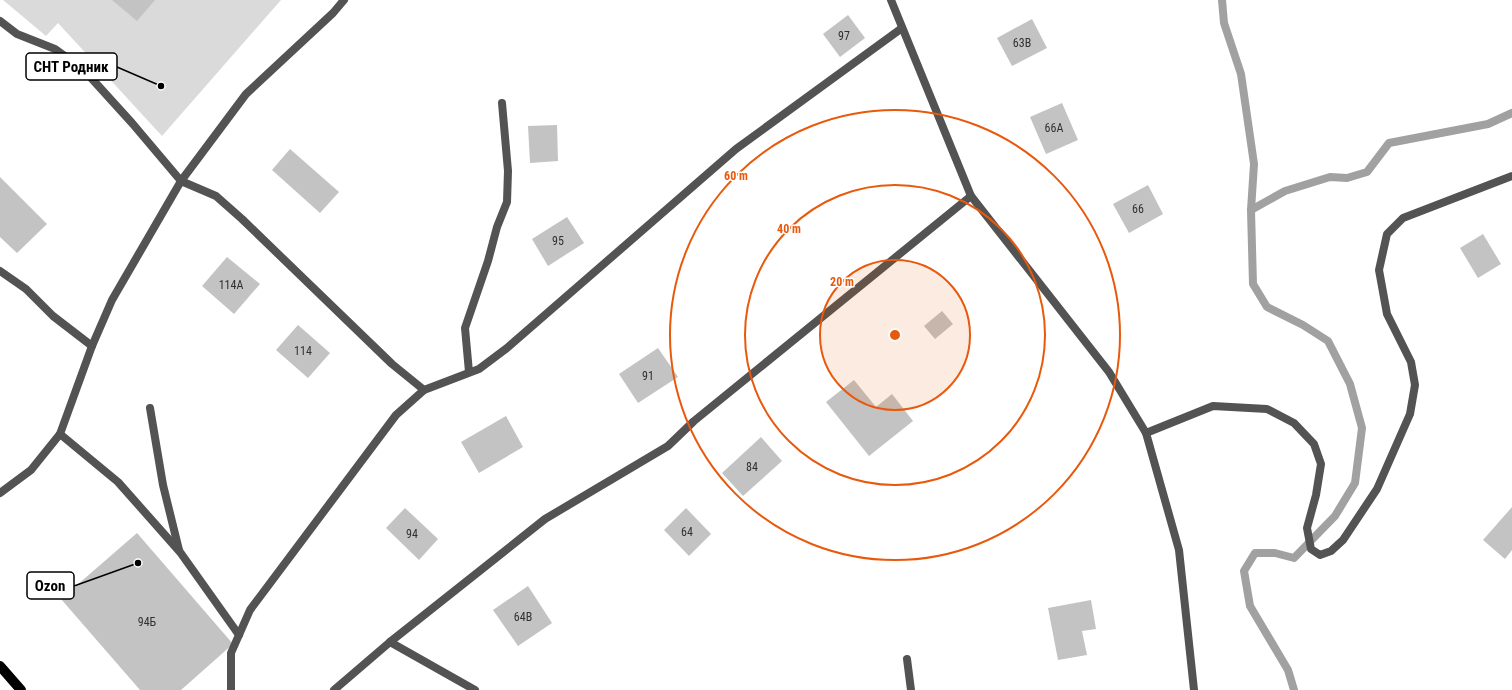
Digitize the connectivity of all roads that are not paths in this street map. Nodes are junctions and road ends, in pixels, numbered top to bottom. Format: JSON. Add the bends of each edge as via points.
{"nodes":[{"id":1,"x":344,"y":0,"type":"edge"},
{"id":2,"x":891,"y":0,"type":"edge"},
{"id":3,"x":0,"y":21,"type":"edge"},
{"id":4,"x":902,"y":28,"type":"junction"},
{"id":5,"x":502,"y":103,"type":"dead end"},
{"id":6,"x":1512,"y":176,"type":"edge"},
{"id":7,"x":181,"y":181,"type":"junction"},
{"id":8,"x":970,"y":196,"type":"junction"},
{"id":9,"x":0,"y":271,"type":"edge"},
{"id":10,"x":92,"y":346,"type":"junction"},
{"id":11,"x":469,"y":372,"type":"junction"},
{"id":12,"x":424,"y":390,"type":"junction"},
{"id":13,"x":150,"y":408,"type":"dead end"},
{"id":14,"x":1146,"y":433,"type":"junction"},
{"id":15,"x":60,"y":434,"type":"junction"},
{"id":16,"x":0,"y":493,"type":"edge"},
{"id":17,"x":180,"y":552,"type":"junction"},
{"id":18,"x":239,"y":634,"type":"junction"},
{"id":19,"x":390,"y":642,"type":"junction"},
{"id":20,"x":907,"y":659,"type":"dead end"},
{"id":21,"x":0,"y":666,"type":"edge"},
{"id":22,"x":21,"y":690,"type":"edge"},
{"id":23,"x":231,"y":690,"type":"edge"},
{"id":24,"x":334,"y":690,"type":"edge"},
{"id":25,"x":475,"y":690,"type":"edge"},
{"id":26,"x":911,"y":690,"type":"edge"},
{"id":27,"x":1194,"y":690,"type":"edge"}],
"edges":[{"from":1,"to":7,"type":"street","via":[[246,94]]},
{"from":2,"to":4,"type":"street"},
{"from":3,"to":7,"type":"street","via":[[17,34],[55,50],[83,69]]},
{"from":4,"to":8,"type":"street"},
{"from":4,"to":11,"type":"street","via":[[736,149],[507,348],[479,369]]},
{"from":5,"to":11,"type":"street","via":[[508,171],[507,202],[465,328]]},
{"from":6,"to":14,"type":"street","via":[[1403,218],[1387,234],[1379,270],[1387,314],[1411,362],[1414,392],[1410,414],[1377,489],[1343,540],[1331,552],[1320,555],[1312,549],[1307,528],[1322,464],[1314,444],[1294,423],[1267,409],[1213,406]]},
{"from":7,"to":10,"type":"street","via":[[112,300]]},
{"from":7,"to":12,"type":"street","via":[[216,196],[392,364]]},
{"from":8,"to":14,"type":"street","via":[[1108,372]]},
{"from":8,"to":19,"type":"street","via":[[694,421],[668,446],[545,519]]},
{"from":9,"to":10,"type":"street","via":[[26,289],[53,316]]},
{"from":10,"to":15,"type":"street"},
{"from":11,"to":12,"type":"street"},
{"from":12,"to":18,"type":"street","via":[[396,415],[250,610]]},
{"from":13,"to":17,"type":"street","via":[[163,485]]},
{"from":14,"to":27,"type":"street","via":[[1179,550]]},
{"from":15,"to":16,"type":"street","via":[[31,470]]},
{"from":15,"to":17,"type":"street","via":[[118,482]]},
{"from":17,"to":18,"type":"street"},
{"from":18,"to":23,"type":"street","via":[[231,653]]},
{"from":19,"to":24,"type":"street"},
{"from":19,"to":25,"type":"street"},
{"from":20,"to":26,"type":"street"},
{"from":21,"to":22,"type":"main road"}]}
